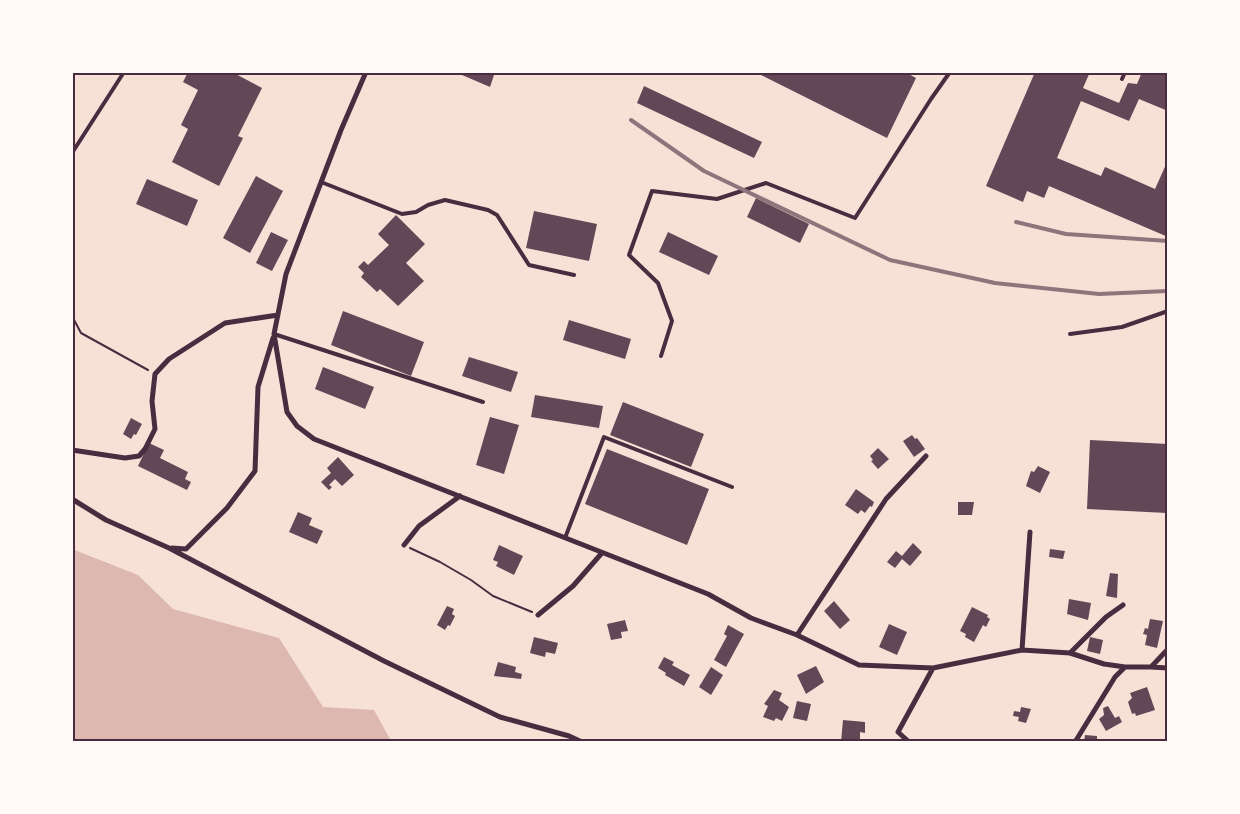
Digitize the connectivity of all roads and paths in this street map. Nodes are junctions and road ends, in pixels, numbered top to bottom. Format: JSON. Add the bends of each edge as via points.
{"nodes":[{"id":1,"x":124,"y":72,"type":"edge"},
{"id":2,"x":366,"y":72,"type":"edge"},
{"id":3,"x":950,"y":72,"type":"edge"},
{"id":4,"x":1125,"y":72,"type":"edge"},
{"id":5,"x":1122,"y":79,"type":"dead end"},
{"id":6,"x":72,"y":153,"type":"edge"},
{"id":7,"x":321,"y":182,"type":"junction"},
{"id":8,"x":574,"y":275,"type":"dead end"},
{"id":9,"x":1168,"y":311,"type":"edge"},
{"id":10,"x":278,"y":314,"type":"junction"},
{"id":11,"x":72,"y":316,"type":"edge"},
{"id":12,"x":274,"y":334,"type":"junction"},
{"id":13,"x":1070,"y":334,"type":"dead end"},
{"id":14,"x":661,"y":356,"type":"dead end"},
{"id":15,"x":155,"y":374,"type":"junction"},
{"id":16,"x":483,"y":402,"type":"dead end"},
{"id":17,"x":72,"y":450,"type":"edge"},
{"id":18,"x":926,"y":456,"type":"dead end"},
{"id":19,"x":732,"y":487,"type":"dead end"},
{"id":20,"x":460,"y":496,"type":"junction"},
{"id":21,"x":72,"y":499,"type":"edge"},
{"id":22,"x":1030,"y":532,"type":"dead end"},
{"id":23,"x":566,"y":538,"type":"junction"},
{"id":24,"x":404,"y":545,"type":"joint"},
{"id":25,"x":169,"y":548,"type":"junction"},
{"id":26,"x":601,"y":554,"type":"junction"},
{"id":27,"x":1123,"y":605,"type":"dead end"},
{"id":28,"x":538,"y":615,"type":"joint"},
{"id":29,"x":797,"y":634,"type":"junction"},
{"id":30,"x":1168,"y":649,"type":"edge"},
{"id":31,"x":1022,"y":650,"type":"junction"},
{"id":32,"x":1070,"y":653,"type":"junction"},
{"id":33,"x":1125,"y":666,"type":"junction"},
{"id":34,"x":1151,"y":667,"type":"junction"},
{"id":35,"x":933,"y":668,"type":"junction"},
{"id":36,"x":1168,"y":668,"type":"edge"},
{"id":37,"x":582,"y":742,"type":"edge"},
{"id":38,"x":909,"y":742,"type":"edge"},
{"id":39,"x":1075,"y":742,"type":"edge"}],
"edges":[{"from":1,"to":6,"type":"lane"},
{"from":2,"to":7,"type":"street"},
{"from":3,"to":14,"type":"lane","via":[[855,218],[766,183],[717,199],[652,192],[629,255],[658,283],[672,321]]},
{"from":4,"to":5,"type":"lane"},
{"from":7,"to":8,"type":"lane","via":[[402,214],[445,200],[488,210],[497,215],[529,265]]},
{"from":7,"to":10,"type":"street","via":[[286,274]]},
{"from":9,"to":13,"type":"lane","via":[[1122,327]]},
{"from":10,"to":12,"type":"street"},
{"from":10,"to":15,"type":"street","via":[[225,323],[169,359]]},
{"from":11,"to":15,"type":"path","via":[[81,333]]},
{"from":12,"to":16,"type":"lane"},
{"from":12,"to":20,"type":"street","via":[[287,412],[297,426],[314,439]]},
{"from":12,"to":25,"type":"street","via":[[258,387],[254,472],[227,508],[186,549]]},
{"from":15,"to":17,"type":"street","via":[[152,401],[155,429],[139,456],[125,458]]},
{"from":18,"to":29,"type":"street","via":[[886,499]]},
{"from":19,"to":23,"type":"lane","via":[[604,437]]},
{"from":20,"to":23,"type":"street"},
{"from":20,"to":24,"type":"street","via":[[419,526]]},
{"from":21,"to":25,"type":"street","via":[[106,520]]},
{"from":22,"to":31,"type":"street"},
{"from":23,"to":26,"type":"street"},
{"from":24,"to":28,"type":"path","via":[[440,562],[493,596]]},
{"from":25,"to":37,"type":"street","via":[[384,661],[500,717]]},
{"from":26,"to":28,"type":"street","via":[[573,586]]},
{"from":26,"to":29,"type":"street","via":[[643,567],[708,594],[751,618]]},
{"from":27,"to":32,"type":"street","via":[[1106,617]]},
{"from":29,"to":35,"type":"street","via":[[859,665]]},
{"from":30,"to":34,"type":"street"},
{"from":31,"to":32,"type":"street"},
{"from":31,"to":35,"type":"street"},
{"from":32,"to":33,"type":"street","via":[[1104,664]]},
{"from":33,"to":34,"type":"street"},
{"from":33,"to":39,"type":"street"},
{"from":34,"to":36,"type":"street"},
{"from":35,"to":38,"type":"street","via":[[898,732]]}]}
